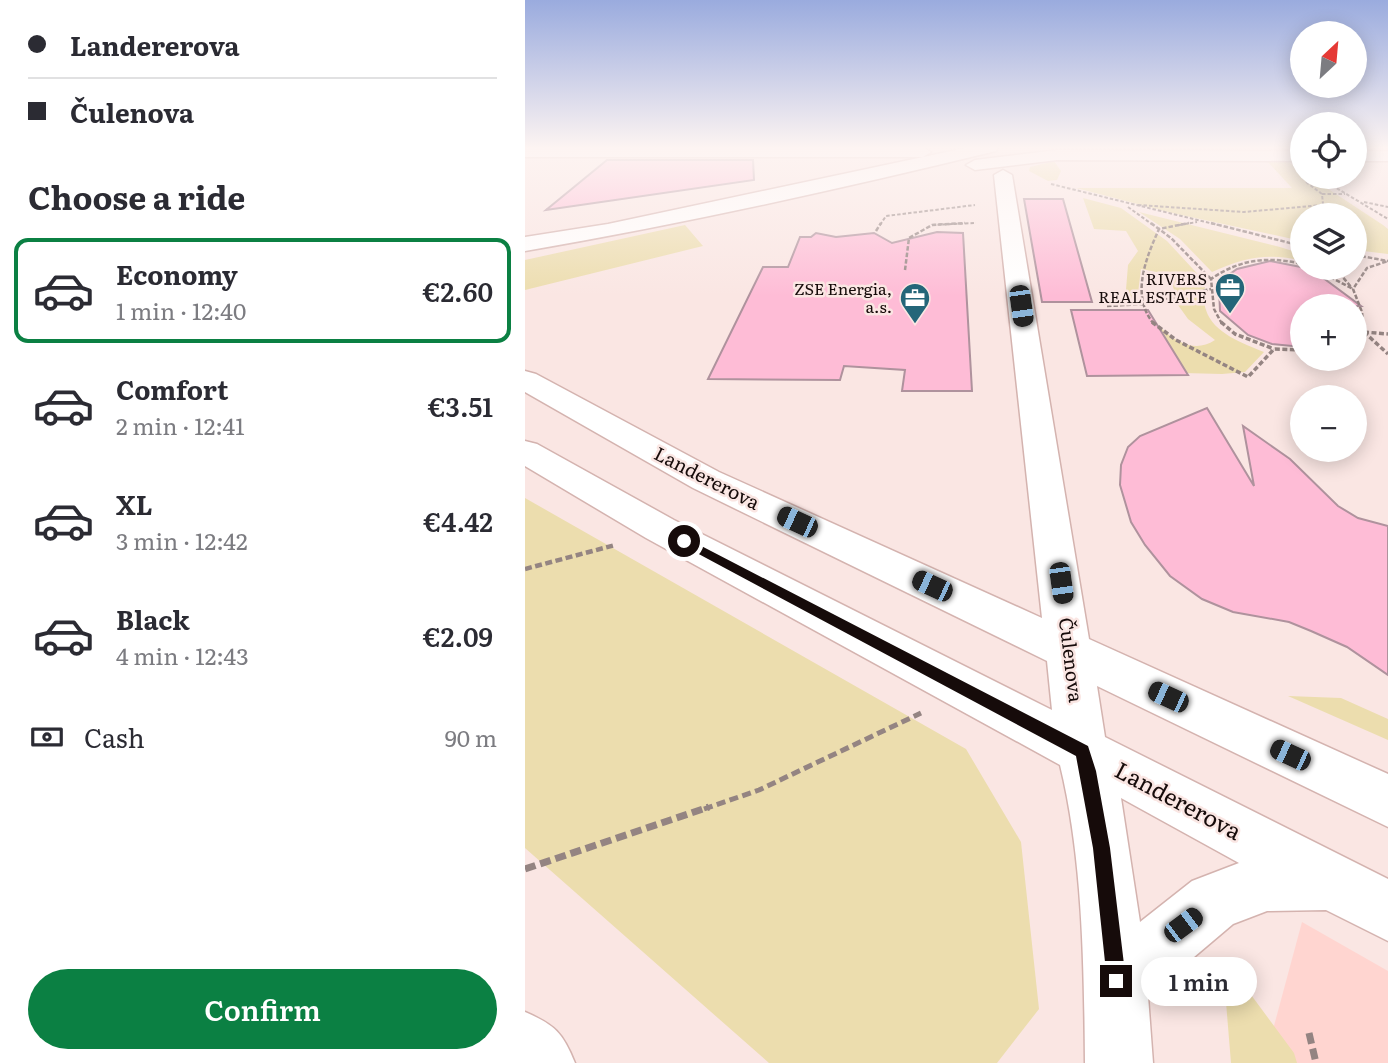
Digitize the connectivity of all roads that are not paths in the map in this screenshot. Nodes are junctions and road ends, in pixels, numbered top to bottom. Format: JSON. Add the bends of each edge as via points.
{"nodes":[{"id":1,"x":703,"y":197,"type":"edge"},
{"id":2,"x":748,"y":197,"type":"edge"},
{"id":3,"x":1003,"y":197,"type":"edge"},
{"id":4,"x":525,"y":224,"type":"edge"},
{"id":5,"x":525,"y":244,"type":"edge"},
{"id":6,"x":525,"y":380,"type":"edge"},
{"id":7,"x":525,"y":451,"type":"edge"},
{"id":8,"x":1070,"y":651,"type":"junction"},
{"id":9,"x":1082,"y":751,"type":"junction"},
{"id":10,"x":1388,"y":801,"type":"edge"},
{"id":11,"x":1331,"y":881,"type":"junction"},
{"id":12,"x":1388,"y":911,"type":"edge"},
{"id":13,"x":1116,"y":981,"type":"junction"},
{"id":14,"x":525,"y":1046,"type":"edge"},
{"id":15,"x":541,"y":1063,"type":"edge"},
{"id":16,"x":1119,"y":1063,"type":"edge"}],
"edges":[{"from":1,"to":4,"type":"street"},
{"from":2,"to":5,"type":"street"},
{"from":3,"to":8,"type":"street","name":"Čulenova","via":[[1005,270]]},
{"from":6,"to":8,"type":"street","name":"Landererova","via":[[706,480]]},
{"from":7,"to":9,"type":"street","name":"Landererova","via":[[660,529]]},
{"from":8,"to":9,"type":"street","name":"Čulenova"},
{"from":8,"to":10,"type":"street","name":"Landererova"},
{"from":9,"to":11,"type":"street","name":"Landererova"},
{"from":9,"to":13,"type":"street","name":"Čulenova","via":[[1102,848]]},
{"from":11,"to":12,"type":"street","name":"Landererova"},
{"from":11,"to":13,"type":"street","via":[[1267,882],[1213,902]]},
{"from":13,"to":16,"type":"street","name":"Čulenova"},
{"from":14,"to":15,"type":"street"}]}
